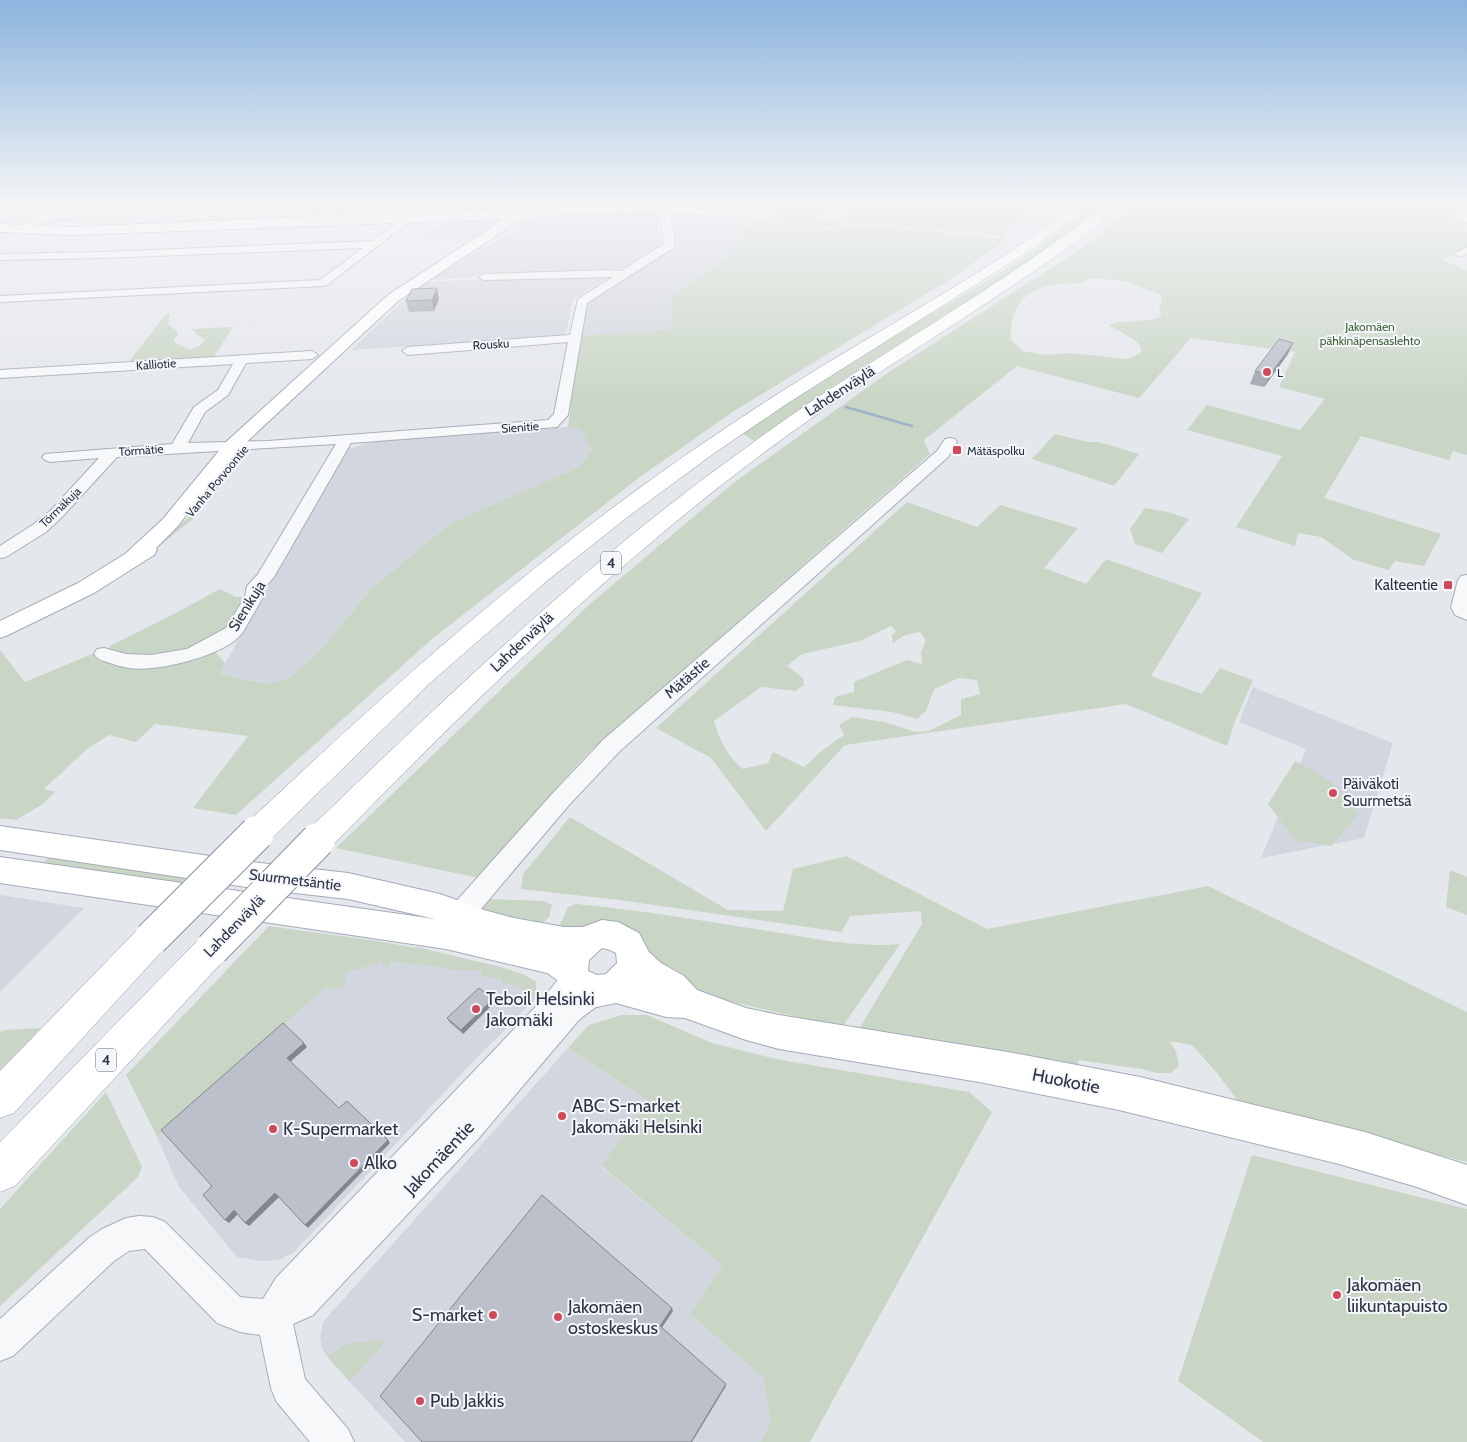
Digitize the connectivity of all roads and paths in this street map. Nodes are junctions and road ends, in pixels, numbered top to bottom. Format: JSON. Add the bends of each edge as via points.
{"nodes":[{"id":1,"x":345,"y":267,"type":"edge"},
{"id":2,"x":439,"y":267,"type":"edge"},
{"id":3,"x":634,"y":267,"type":"edge"},
{"id":4,"x":985,"y":267,"type":"edge"},
{"id":5,"x":995,"y":267,"type":"edge"},
{"id":6,"x":1033,"y":267,"type":"edge"},
{"id":7,"x":623,"y":274,"type":"junction"},
{"id":8,"x":484,"y":277,"type":"dead end"},
{"id":9,"x":952,"y":294,"type":"junction"},
{"id":10,"x":0,"y":299,"type":"edge"},
{"id":11,"x":574,"y":338,"type":"junction"},
{"id":12,"x":408,"y":351,"type":"dead end"},
{"id":13,"x":312,"y":355,"type":"dead end"},
{"id":14,"x":242,"y":359,"type":"junction"},
{"id":15,"x":0,"y":374,"type":"edge"},
{"id":16,"x":347,"y":438,"type":"junction"},
{"id":17,"x":950,"y":442,"type":"dead end"},
{"id":18,"x":240,"y":445,"type":"junction"},
{"id":19,"x":177,"y":448,"type":"junction"},
{"id":20,"x":113,"y":452,"type":"junction"},
{"id":21,"x":50,"y":457,"type":"dead end"},
{"id":22,"x":0,"y":553,"type":"edge"},
{"id":23,"x":1467,"y":580,"type":"edge"},
{"id":24,"x":1467,"y":614,"type":"edge"},
{"id":25,"x":0,"y":630,"type":"edge"},
{"id":26,"x":104,"y":654,"type":"dead end"},
{"id":27,"x":0,"y":838,"type":"edge"},
{"id":28,"x":0,"y":870,"type":"edge"},
{"id":29,"x":454,"y":924,"type":"junction"},
{"id":30,"x":585,"y":941,"type":"junction"},
{"id":31,"x":634,"y":958,"type":"junction"},
{"id":32,"x":589,"y":981,"type":"junction"},
{"id":33,"x":685,"y":1002,"type":"junction"},
{"id":34,"x":0,"y":1099,"type":"edge"},
{"id":35,"x":0,"y":1171,"type":"edge"},
{"id":36,"x":1459,"y":1180,"type":"edge"},
{"id":37,"x":273,"y":1315,"type":"junction"},
{"id":38,"x":0,"y":1344,"type":"edge"},
{"id":39,"x":335,"y":1442,"type":"edge"}],
"edges":[{"from":1,"to":10,"type":"street","via":[[320,286]]},
{"from":2,"to":18,"type":"main road","name":"Vanha Porvoontie","via":[[397,294],[314,372],[309,384]]},
{"from":3,"to":7,"type":"street","name":"Sienitie"},
{"from":4,"to":9,"type":"highway"},
{"from":5,"to":9,"type":"highway","name":"Lahdenväylä","number":"4"},
{"from":6,"to":35,"type":"highway","name":"Lahdenväylä","number":"4","bridge":true,"via":[[799,418],[669,515],[595,576],[425,733]]},
{"from":7,"to":8,"type":"street"},
{"from":7,"to":11,"type":"street","name":"Sienitie","via":[[582,301]]},
{"from":9,"to":34,"type":"highway","name":"Lahdenväylä","number":"4","bridge":true,"via":[[777,402],[706,450],[554,565],[384,711],[257,832]]},
{"from":11,"to":12,"type":"street","name":"Rousku"},
{"from":11,"to":16,"type":"street","name":"Sienitie","via":[[561,415],[552,424]]},
{"from":13,"to":14,"type":"street","name":"Kalliotie"},
{"from":14,"to":15,"type":"street","name":"Kalliotie"},
{"from":14,"to":19,"type":"street","via":[[223,392],[199,410]]},
{"from":16,"to":18,"type":"street","name":"Sienitie"},
{"from":16,"to":26,"type":"street","name":"Sienikuja","via":[[265,578],[256,586],[254,597],[233,632],[192,654],[151,662],[124,661]]},
{"from":17,"to":29,"type":"street","name":"Mätästie","via":[[943,454],[611,746]]},
{"from":18,"to":19,"type":"street","name":"Törmätie"},
{"from":18,"to":25,"type":"main road","name":"Vanha Porvoontie","via":[[194,509],[153,546],[86,588]]},
{"from":19,"to":20,"type":"street","name":"Törmätie"},
{"from":20,"to":21,"type":"street","name":"Törmätie"},
{"from":20,"to":22,"type":"street","name":"Törmäkuja","via":[[47,522]]},
{"from":23,"to":24,"type":"street","via":[[1460,607]]},
{"from":27,"to":29,"type":"main road","name":"Suurmetsäntie","via":[[348,886],[411,899]]},
{"from":28,"to":29,"type":"main road","name":"Suurmetsäntie"},
{"from":29,"to":30,"type":"main road","name":"Suurmetsäntie","via":[[482,923],[564,941]]},
{"from":29,"to":32,"type":"main road","name":"Suurmetsäntie","via":[[558,962]]},
{"from":30,"to":31,"type":"main road","via":[[602,934],[620,937],[632,948]]},
{"from":30,"to":32,"type":"main road","via":[[573,954]]},
{"from":31,"to":32,"type":"main road","via":[[630,975]]},
{"from":31,"to":33,"type":"main road","name":"Huokotie","via":[[649,974],[672,987]]},
{"from":32,"to":33,"type":"main road","name":"Huokotie","via":[[666,1001]]},
{"from":32,"to":37,"type":"street","name":"Jakomäentie","via":[[576,1004],[467,1128],[313,1292],[301,1303]]},
{"from":33,"to":36,"type":"main road","name":"Huokotie","via":[[779,1032],[1019,1072],[1184,1106],[1320,1140]]},
{"from":37,"to":38,"type":"street","name":"Jakomäentie","via":[[250,1318],[229,1311],[153,1234],[131,1232],[102,1249]]},
{"from":37,"to":39,"type":"street","via":[[289,1388]]}]}
